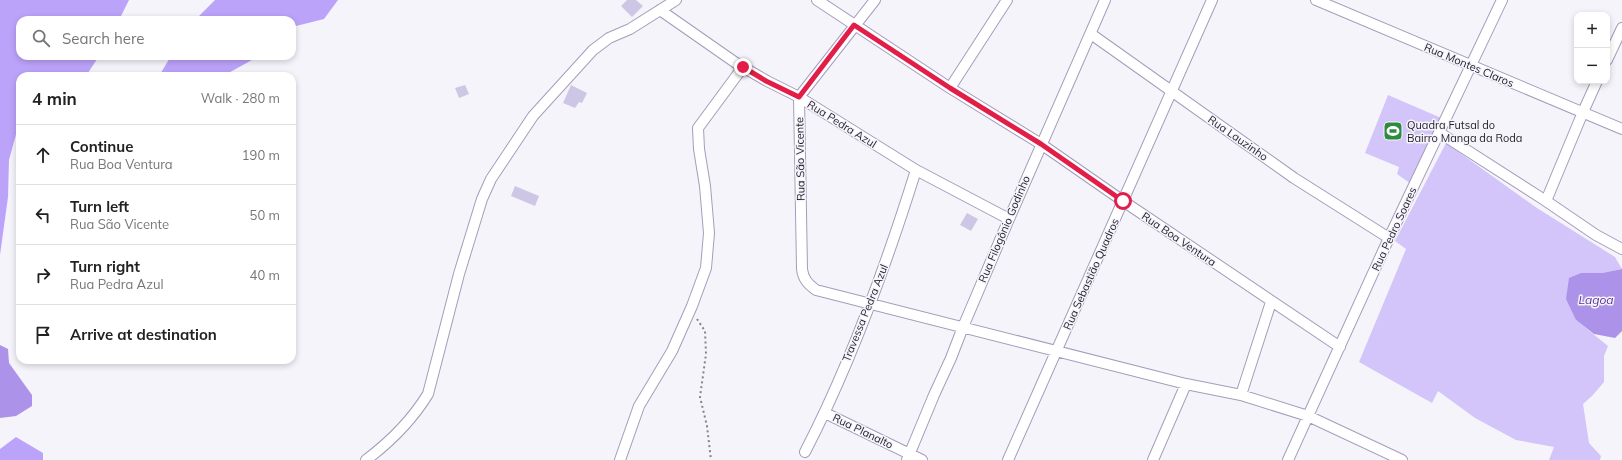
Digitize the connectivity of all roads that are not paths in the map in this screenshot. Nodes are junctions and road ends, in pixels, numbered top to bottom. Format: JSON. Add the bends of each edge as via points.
{"nodes":[{"id":1,"x":676,"y":0,"type":"edge"},
{"id":2,"x":817,"y":0,"type":"edge"},
{"id":3,"x":875,"y":0,"type":"edge"},
{"id":4,"x":1007,"y":0,"type":"edge"},
{"id":5,"x":1105,"y":0,"type":"edge"},
{"id":6,"x":1212,"y":0,"type":"edge"},
{"id":7,"x":1316,"y":0,"type":"edge"},
{"id":8,"x":1502,"y":0,"type":"edge"},
{"id":9,"x":660,"y":10,"type":"junction"},
{"id":10,"x":854,"y":25,"type":"junction"},
{"id":11,"x":1622,"y":28,"type":"edge"},
{"id":12,"x":1091,"y":34,"type":"junction"},
{"id":13,"x":1610,"y":54,"type":"edge"},
{"id":14,"x":1471,"y":66,"type":"junction"},
{"id":15,"x":743,"y":67,"type":"junction"},
{"id":16,"x":1596,"y":84,"type":"edge"},
{"id":17,"x":950,"y":88,"type":"junction"},
{"id":18,"x":1172,"y":92,"type":"junction"},
{"id":19,"x":799,"y":97,"type":"junction"},
{"id":20,"x":1583,"y":112,"type":"junction"},
{"id":21,"x":1622,"y":129,"type":"edge"},
{"id":22,"x":1440,"y":133,"type":"junction"},
{"id":23,"x":1041,"y":144,"type":"junction"},
{"id":24,"x":916,"y":170,"type":"junction"},
{"id":25,"x":1123,"y":201,"type":"junction"},
{"id":26,"x":1546,"y":201,"type":"junction"},
{"id":27,"x":1009,"y":219,"type":"junction"},
{"id":28,"x":1389,"y":238,"type":"junction"},
{"id":29,"x":1622,"y":249,"type":"edge"},
{"id":30,"x":1271,"y":302,"type":"junction"},
{"id":31,"x":870,"y":304,"type":"junction"},
{"id":32,"x":962,"y":327,"type":"junction"},
{"id":33,"x":1340,"y":347,"type":"junction"},
{"id":34,"x":1057,"y":350,"type":"junction"},
{"id":35,"x":1186,"y":384,"type":"junction"},
{"id":36,"x":1241,"y":395,"type":"junction"},
{"id":37,"x":825,"y":413,"type":"junction"},
{"id":38,"x":1308,"y":416,"type":"junction"},
{"id":39,"x":805,"y":452,"type":"dead end"},
{"id":40,"x":908,"y":457,"type":"edge"},
{"id":41,"x":366,"y":460,"type":"edge"},
{"id":42,"x":620,"y":460,"type":"edge"},
{"id":43,"x":922,"y":460,"type":"edge"},
{"id":44,"x":1008,"y":460,"type":"edge"},
{"id":45,"x":1152,"y":460,"type":"edge"},
{"id":46,"x":1288,"y":460,"type":"edge"},
{"id":47,"x":1402,"y":460,"type":"edge"}],
"edges":[{"from":1,"to":9,"type":"street"},
{"from":2,"to":10,"type":"street","name":"Rua Boa Ventura"},
{"from":3,"to":10,"type":"street"},
{"from":4,"to":17,"type":"street"},
{"from":5,"to":12,"type":"street","name":"Rua Filogônio Godinho"},
{"from":6,"to":18,"type":"street","name":"Rua Sebastião Quadros"},
{"from":7,"to":14,"type":"street","name":"Rua Montes Claros"},
{"from":8,"to":14,"type":"street","name":"Rua Pedro Soares"},
{"from":9,"to":15,"type":"street","name":"Rua Pedra Azul"},
{"from":9,"to":41,"type":"street","via":[[630,29],[609,38],[593,50],[533,116],[491,179],[482,199],[459,274],[428,394],[403,427]]},
{"from":10,"to":17,"type":"street","name":"Rua Boa Ventura"},
{"from":10,"to":19,"type":"street"},
{"from":11,"to":13,"type":"street"},
{"from":12,"to":18,"type":"street","name":"Rua Lauzinho"},
{"from":12,"to":23,"type":"street","name":"Rua Filogônio Godinho"},
{"from":14,"to":20,"type":"street","name":"Rua Montes Claros"},
{"from":14,"to":22,"type":"street","name":"Rua Pedro Soares"},
{"from":15,"to":19,"type":"street","name":"Rua Pedra Azul"},
{"from":15,"to":42,"type":"street","via":[[698,128],[709,233],[706,268],[672,351],[639,406]]},
{"from":16,"to":20,"type":"street"},
{"from":17,"to":23,"type":"street","name":"Rua Boa Ventura"},
{"from":18,"to":25,"type":"street","name":"Rua Sebastião Quadros"},
{"from":18,"to":28,"type":"street","name":"Rua Lauzinho","via":[[1294,178]]},
{"from":19,"to":24,"type":"street","name":"Rua Pedra Azul"},
{"from":19,"to":31,"type":"street","name":"Rua São Vicente","via":[[803,277],[816,290]]},
{"from":20,"to":21,"type":"street","name":"Rua Montes Claros"},
{"from":20,"to":26,"type":"street"},
{"from":22,"to":26,"type":"street"},
{"from":22,"to":28,"type":"street","name":"Rua Pedro Soares"},
{"from":23,"to":25,"type":"street","name":"Rua Boa Ventura"},
{"from":23,"to":27,"type":"street","name":"Rua Filogônio Godinho"},
{"from":24,"to":27,"type":"street","name":"Rua Pedra Azul"},
{"from":24,"to":31,"type":"street","name":"Travessa Pedra Azul"},
{"from":25,"to":30,"type":"street","name":"Rua Boa Ventura"},
{"from":25,"to":34,"type":"street","name":"Rua Sebastião Quadros"},
{"from":26,"to":29,"type":"street","via":[[1596,235]]},
{"from":27,"to":32,"type":"street","name":"Rua Filogônio Godinho"},
{"from":28,"to":33,"type":"street","name":"Rua Pedro Soares"},
{"from":30,"to":33,"type":"street","name":"Rua Boa Ventura"},
{"from":30,"to":36,"type":"street"},
{"from":31,"to":32,"type":"street"},
{"from":31,"to":37,"type":"street","name":"Travessa Pedra Azul"},
{"from":32,"to":34,"type":"street"},
{"from":32,"to":40,"type":"street","name":"Rua Filogônio Godinho"},
{"from":33,"to":38,"type":"street","name":"Rua Pedro Soares"},
{"from":34,"to":35,"type":"street"},
{"from":34,"to":44,"type":"street","name":"Rua Sebastião Quadros"},
{"from":35,"to":36,"type":"street"},
{"from":35,"to":45,"type":"street"},
{"from":36,"to":38,"type":"street"},
{"from":37,"to":39,"type":"street","name":"Travessa Pedra Azul"},
{"from":37,"to":40,"type":"street","name":"Rua Planalto"},
{"from":38,"to":46,"type":"street","name":"Rua Pedro Soares"},
{"from":38,"to":47,"type":"street"},
{"from":40,"to":43,"type":"street","name":"Rua Planalto"}]}
